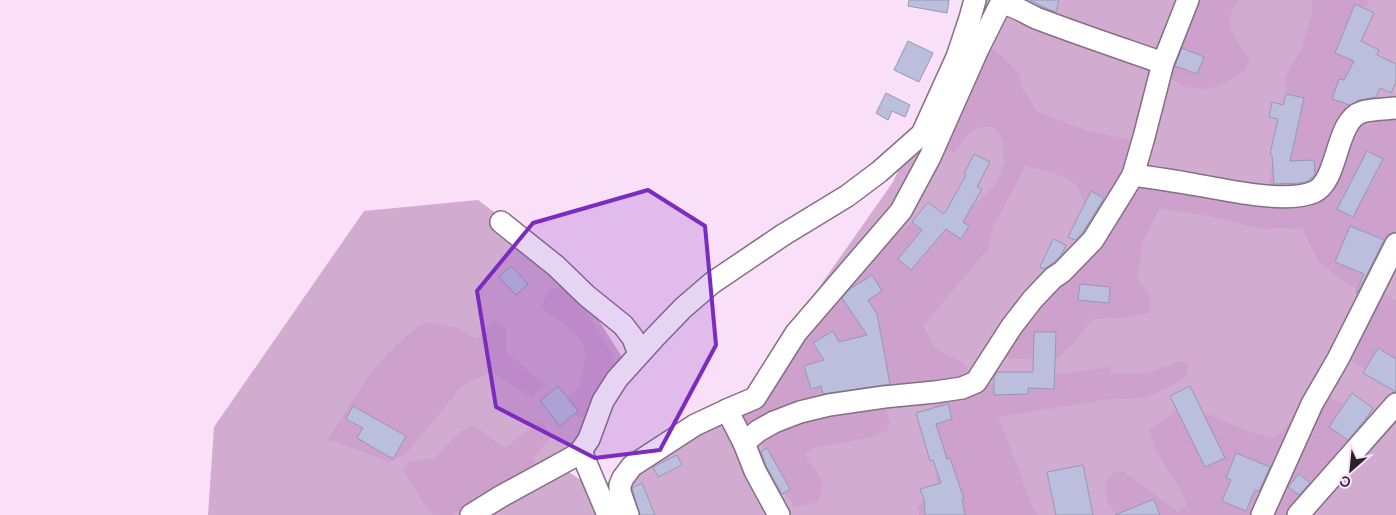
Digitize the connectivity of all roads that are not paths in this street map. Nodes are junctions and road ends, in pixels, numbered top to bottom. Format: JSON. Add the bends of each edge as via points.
{"nodes":[{"id":1,"x":975,"y":0,"type":"edge"},
{"id":2,"x":1188,"y":0,"type":"edge"},
{"id":3,"x":1163,"y":63,"type":"junction"},
{"id":4,"x":1396,"y":108,"type":"edge"},
{"id":5,"x":922,"y":134,"type":"junction"},
{"id":6,"x":1133,"y":175,"type":"junction"},
{"id":7,"x":892,"y":221,"type":"junction"},
{"id":8,"x":501,"y":222,"type":"dead end"},
{"id":9,"x":1396,"y":244,"type":"edge"},
{"id":10,"x":639,"y":354,"type":"junction"},
{"id":11,"x":1396,"y":404,"type":"edge"},
{"id":12,"x":727,"y":410,"type":"junction"},
{"id":13,"x":744,"y":443,"type":"junction"},
{"id":14,"x":581,"y":451,"type":"junction"},
{"id":15,"x":471,"y":515,"type":"edge"},
{"id":16,"x":608,"y":515,"type":"edge"},
{"id":17,"x":628,"y":515,"type":"edge"},
{"id":18,"x":779,"y":515,"type":"edge"},
{"id":19,"x":1262,"y":515,"type":"edge"},
{"id":20,"x":1298,"y":515,"type":"edge"}],
"edges":[{"from":1,"to":5,"type":"lane","via":[[956,58]]},
{"from":2,"to":3,"type":"lane"},
{"from":3,"to":6,"type":"lane"},
{"from":3,"to":7,"type":"lane","via":[[1002,4],[978,49],[930,157],[905,205]]},
{"from":4,"to":6,"type":"lane","via":[[1361,112],[1353,117],[1322,186],[1303,195],[1272,197]]},
{"from":5,"to":7,"type":"lane"},
{"from":5,"to":10,"type":"lane","via":[[847,196],[712,283]]},
{"from":6,"to":13,"type":"lane","via":[[1094,240],[1033,299],[974,383],[962,388],[828,405],[800,412],[774,422]]},
{"from":7,"to":12,"type":"lane","via":[[796,333],[758,396]]},
{"from":8,"to":10,"type":"lane","via":[[623,325]]},
{"from":9,"to":19,"type":"lane","via":[[1312,404]]},
{"from":10,"to":14,"type":"lane","via":[[608,393]]},
{"from":11,"to":20,"type":"lane"},
{"from":12,"to":13,"type":"lane"},
{"from":12,"to":17,"type":"lane","via":[[696,425],[632,466],[620,485]]},
{"from":13,"to":18,"type":"lane"},
{"from":14,"to":15,"type":"lane"},
{"from":14,"to":16,"type":"lane"}]}
